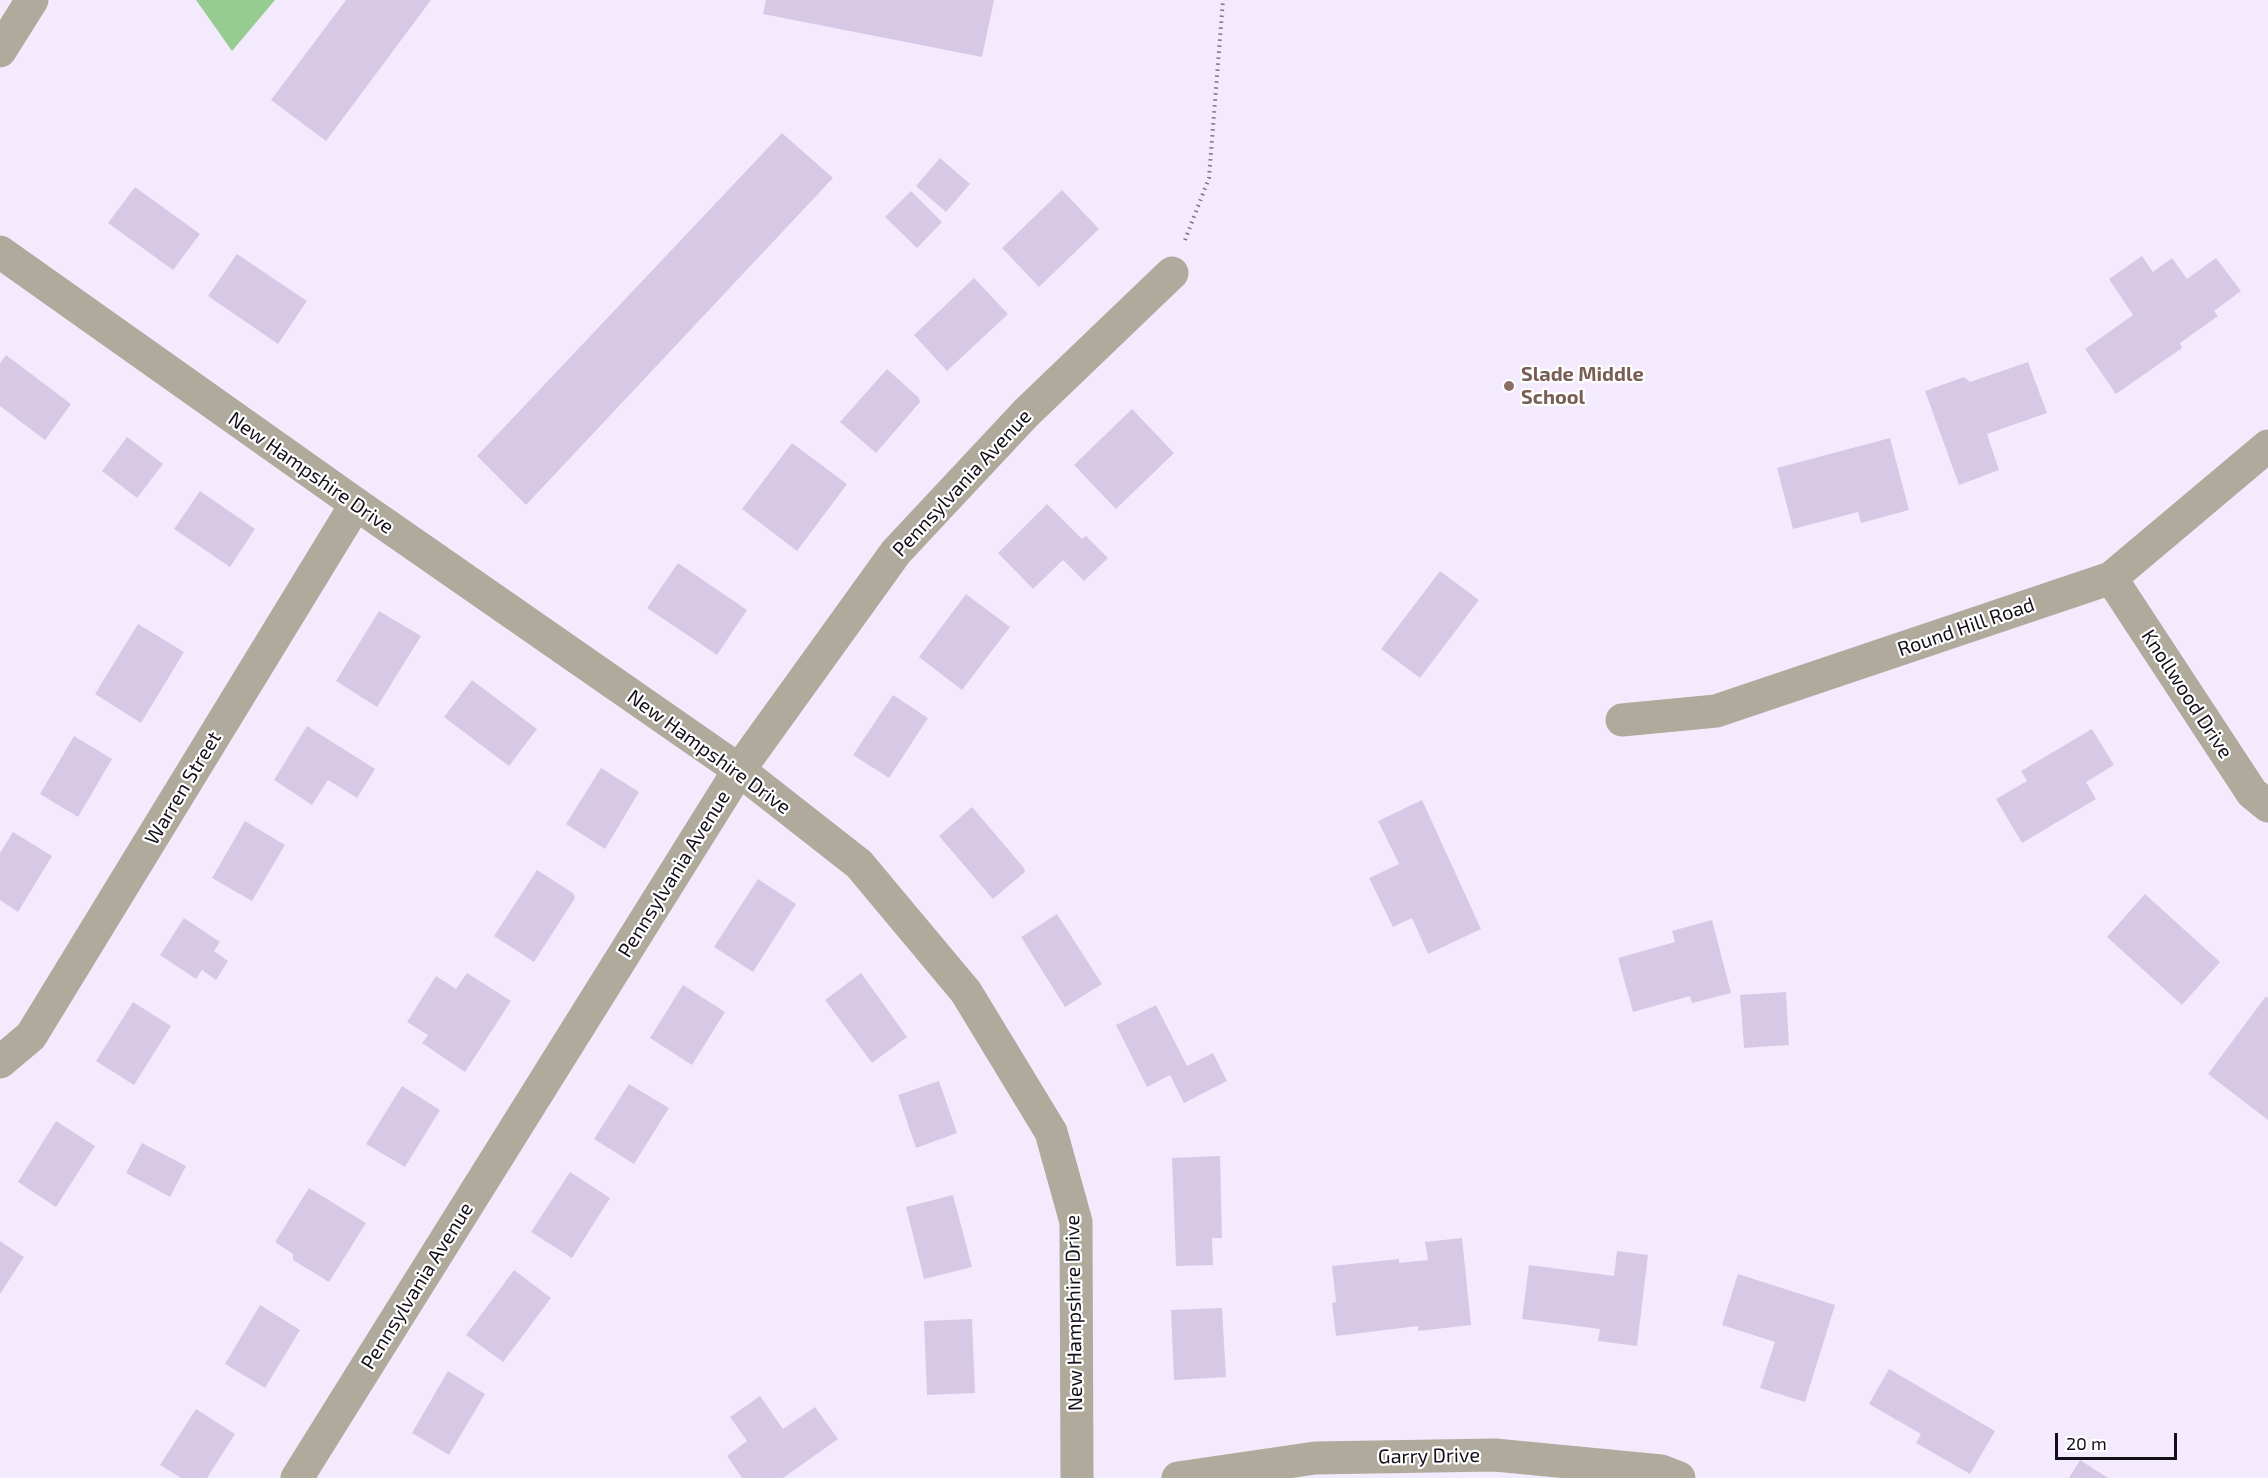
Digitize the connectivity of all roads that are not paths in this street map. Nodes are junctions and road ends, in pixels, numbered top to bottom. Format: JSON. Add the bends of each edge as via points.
{"nodes":[{"id":1,"x":32,"y":0,"type":"edge"},
{"id":2,"x":0,"y":51,"type":"edge"},
{"id":3,"x":0,"y":252,"type":"edge"},
{"id":4,"x":1172,"y":273,"type":"road end"},
{"id":5,"x":2268,"y":446,"type":"edge"},
{"id":6,"x":356,"y":504,"type":"junction"},
{"id":7,"x":2111,"y":578,"type":"junction"},
{"id":8,"x":1622,"y":720,"type":"dead end"},
{"id":9,"x":739,"y":770,"type":"junction"},
{"id":10,"x":2268,"y":806,"type":"edge"},
{"id":11,"x":0,"y":1062,"type":"edge"},
{"id":12,"x":297,"y":1478,"type":"edge"},
{"id":13,"x":1077,"y":1478,"type":"edge"},
{"id":14,"x":1178,"y":1478,"type":"edge"},
{"id":15,"x":1679,"y":1478,"type":"edge"}],
"edges":[{"from":1,"to":2,"type":"street"},
{"from":3,"to":6,"type":"street","name":"New Hampshire Drive"},
{"from":4,"to":9,"type":"street","name":"Pennsylvania Avenue","via":[[1026,413],[896,552]]},
{"from":5,"to":7,"type":"street","name":"Round Hill Road"},
{"from":6,"to":9,"type":"street","name":"New Hampshire Drive"},
{"from":6,"to":11,"type":"street","name":"Warren Street","via":[[31,1036]]},
{"from":7,"to":8,"type":"street","name":"Round Hill Road","via":[[1716,711]]},
{"from":7,"to":10,"type":"street","name":"Knollwood Drive","via":[[2252,793]]},
{"from":9,"to":12,"type":"street","name":"Pennsylvania Avenue"},
{"from":9,"to":13,"type":"street","name":"New Hampshire Drive","via":[[859,864],[966,992],[1051,1132],[1076,1222]]},
{"from":14,"to":15,"type":"street","name":"Garry Drive","via":[[1315,1458],[1496,1455],[1661,1471]]}]}
